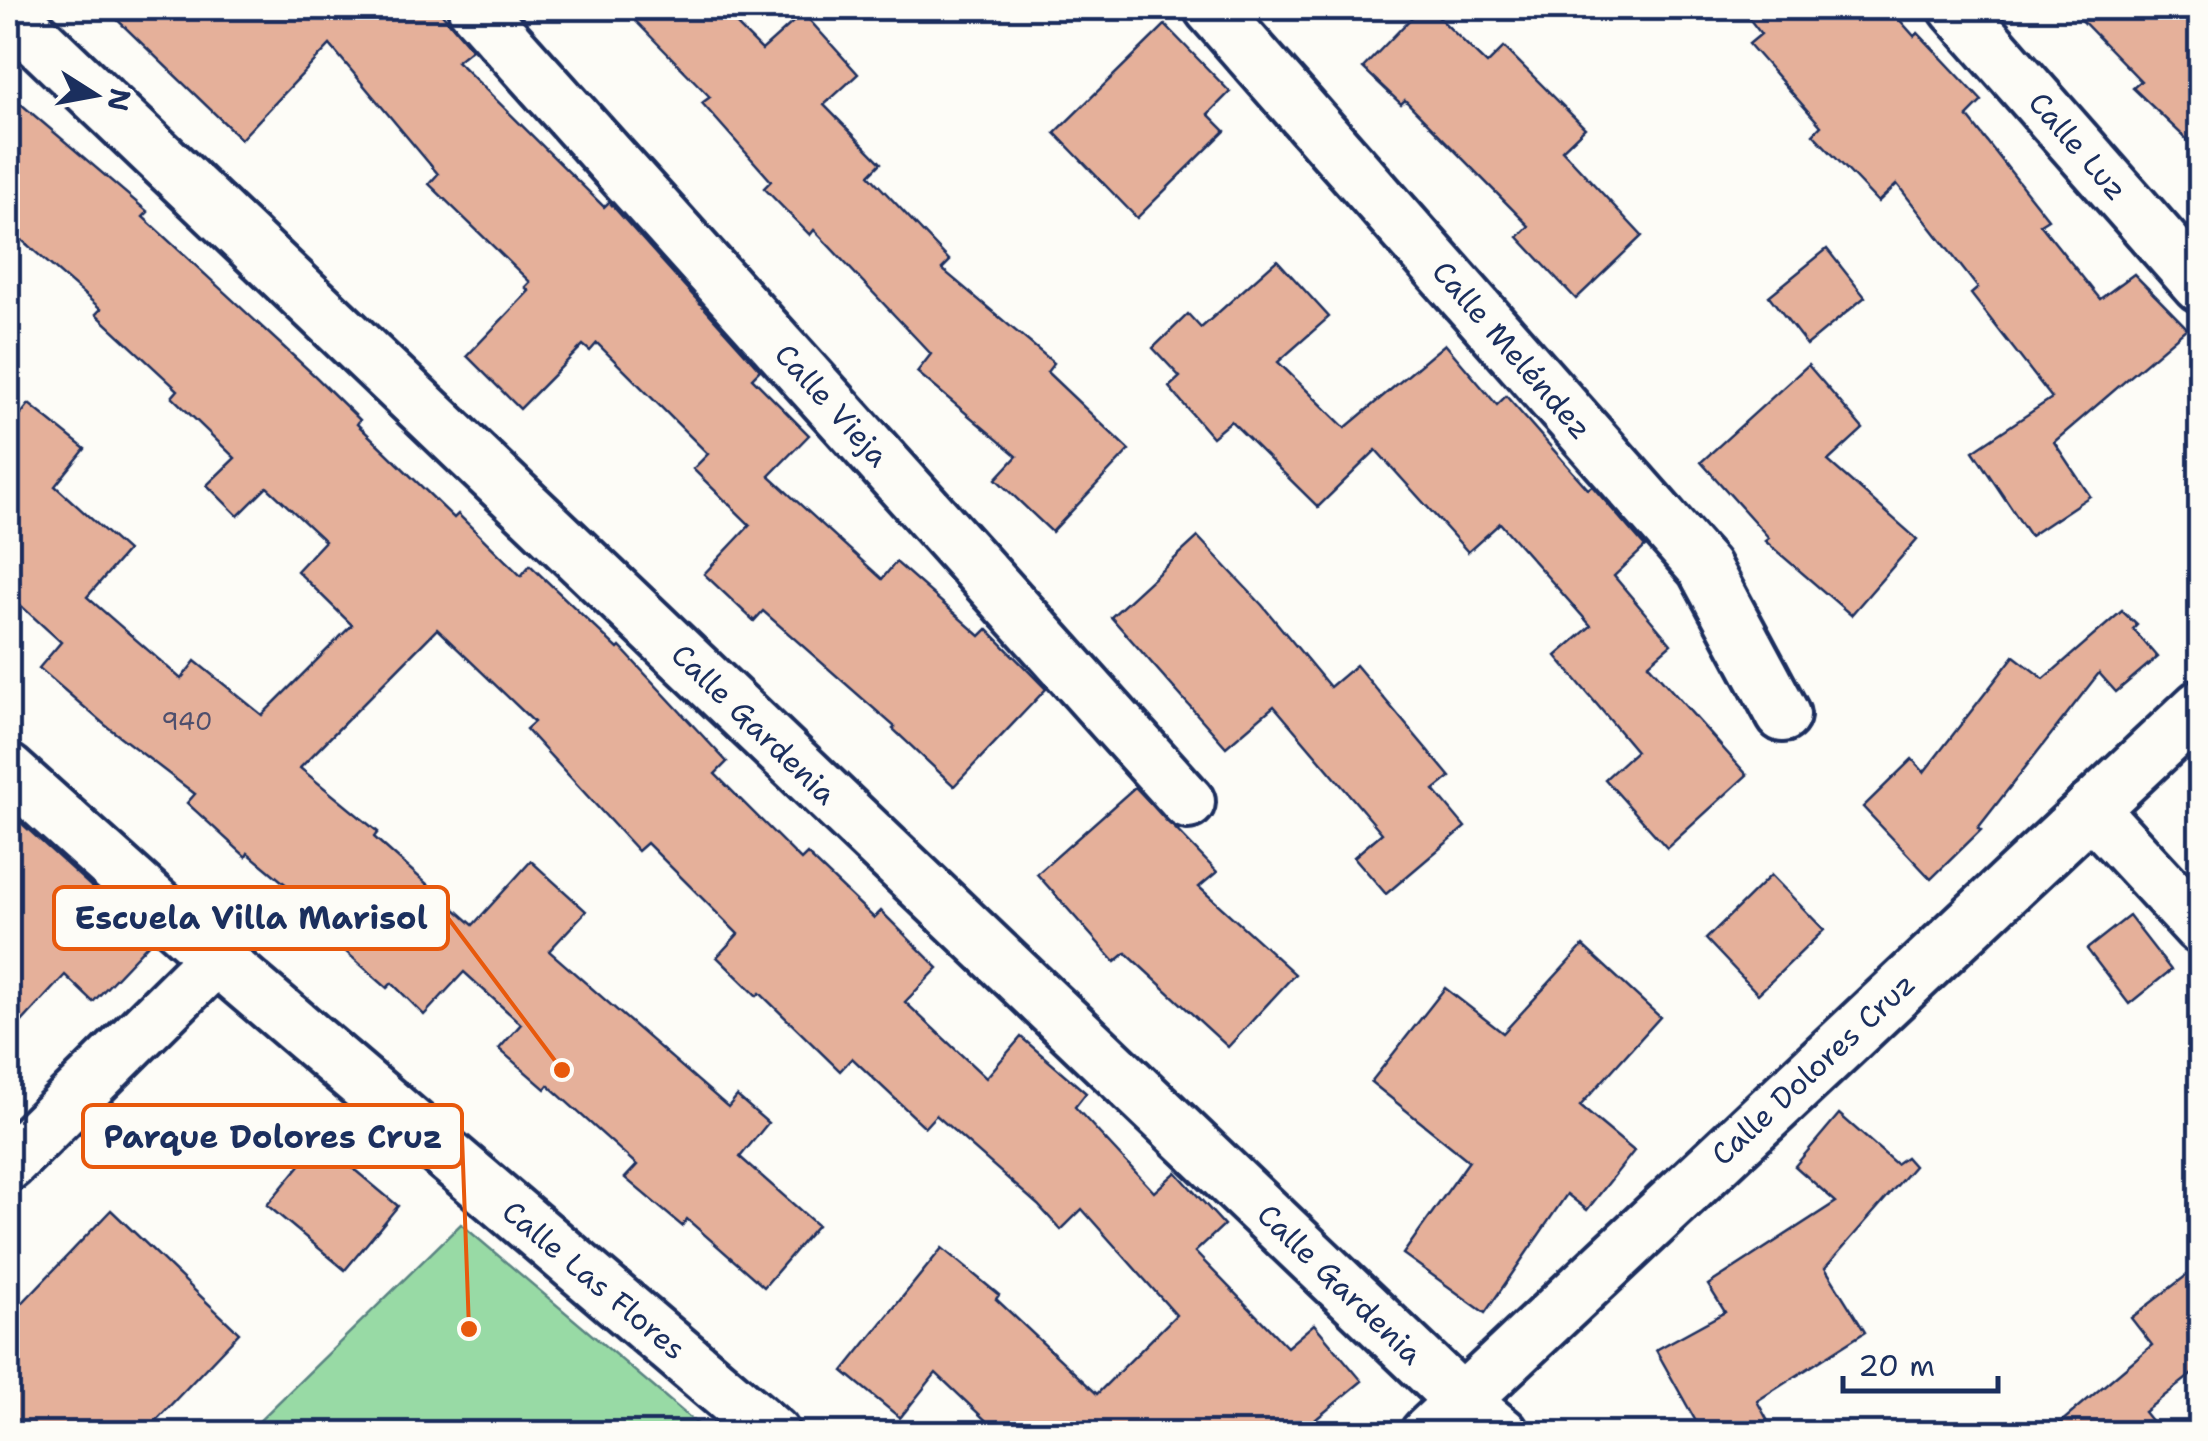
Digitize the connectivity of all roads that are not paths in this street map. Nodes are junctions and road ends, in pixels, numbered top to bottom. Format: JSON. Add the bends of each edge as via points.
{"nodes":[{"id":1,"x":475,"y":8,"type":"edge"},
{"id":2,"x":1211,"y":8,"type":"edge"},
{"id":3,"x":1956,"y":8,"type":"edge"},
{"id":4,"x":8,"y":12,"type":"edge"},
{"id":5,"x":2200,"y":285,"type":"edge"},
{"id":6,"x":2200,"y":707,"type":"edge"},
{"id":7,"x":1782,"y":714,"type":"dead end"},
{"id":8,"x":8,"y":771,"type":"edge"},
{"id":9,"x":1188,"y":802,"type":"dead end"},
{"id":10,"x":2090,"y":809,"type":"junction"},
{"id":11,"x":2200,"y":926,"type":"edge"},
{"id":12,"x":216,"y":958,"type":"junction"},
{"id":13,"x":8,"y":1164,"type":"edge"},
{"id":14,"x":1444,"y":1417,"type":"edge"},
{"id":15,"x":773,"y":1434,"type":"edge"},
{"id":16,"x":1502,"y":1434,"type":"edge"}],
"edges":[{"from":1,"to":9,"type":"street","name":"Calle Vieja"},
{"from":2,"to":7,"type":"street","name":"Calle Meléndez","via":[[1704,568]]},
{"from":3,"to":5,"type":"street","name":"Calle Luz"},
{"from":4,"to":14,"type":"street","name":"Calle Gardenia"},
{"from":6,"to":10,"type":"street","name":"Calle Dolores Cruz"},
{"from":8,"to":12,"type":"street","name":"Calle Las Flores"},
{"from":10,"to":11,"type":"street"},
{"from":10,"to":14,"type":"street","name":"Calle Dolores Cruz"},
{"from":12,"to":13,"type":"street"},
{"from":12,"to":15,"type":"street","name":"Calle Las Flores"},
{"from":14,"to":16,"type":"street","name":"Calle Gardenia"}]}
